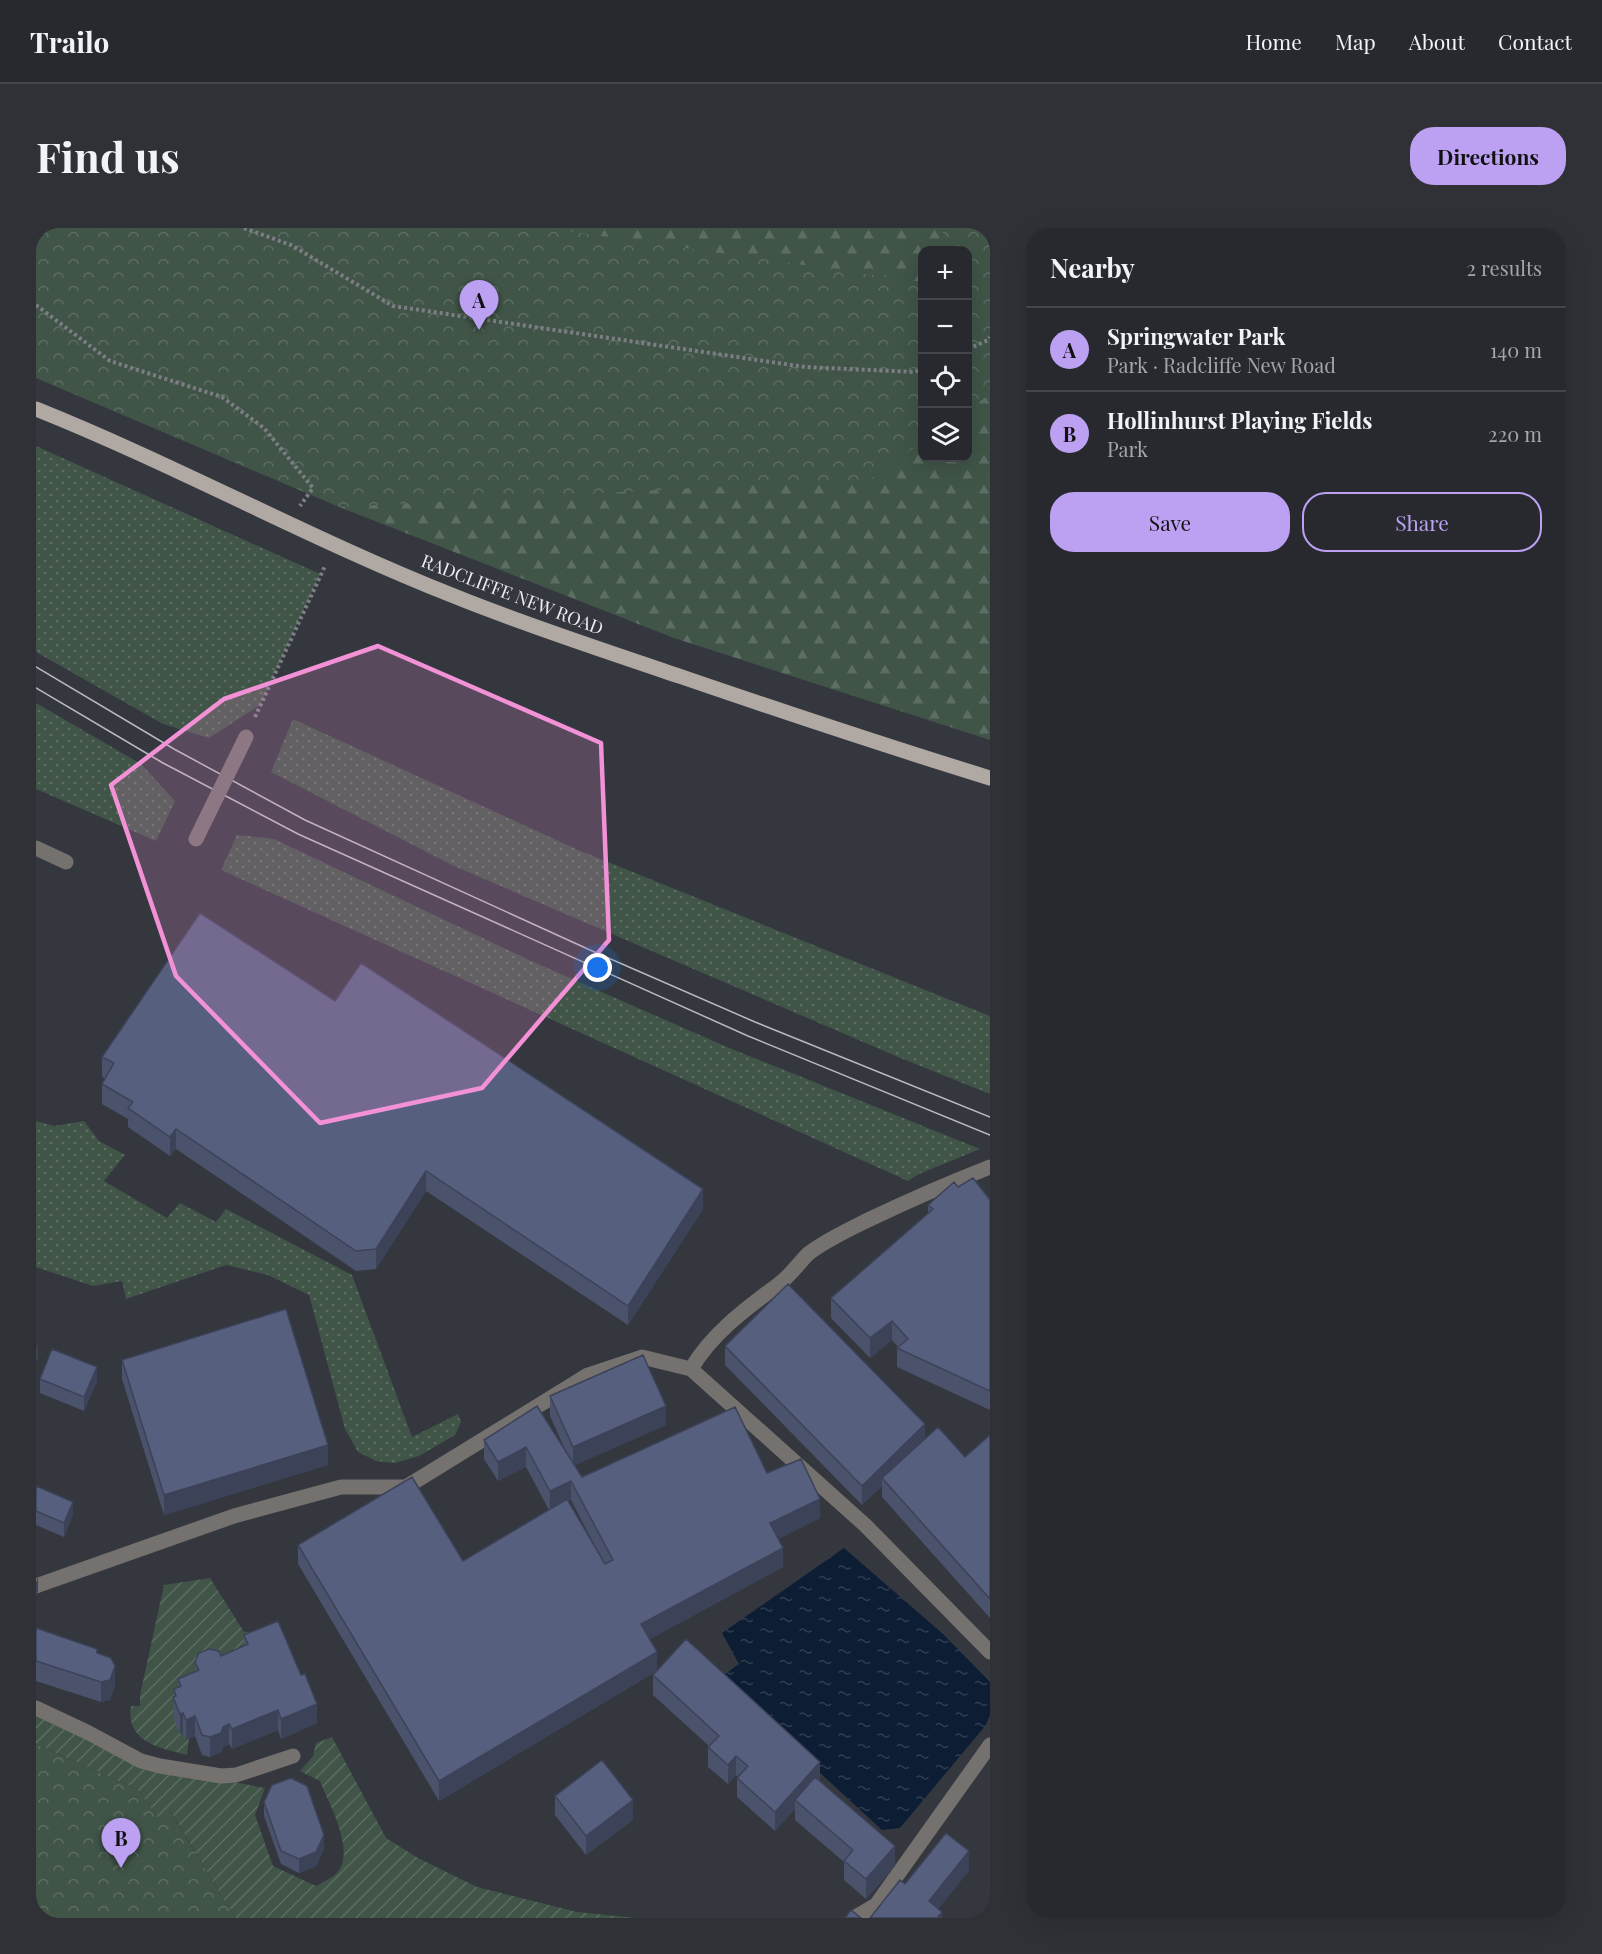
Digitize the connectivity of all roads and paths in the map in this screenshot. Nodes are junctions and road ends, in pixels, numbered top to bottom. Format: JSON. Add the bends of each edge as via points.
{"nodes":[{"id":1,"x":244,"y":228,"type":"edge"},
{"id":2,"x":36,"y":305,"type":"edge"},
{"id":3,"x":990,"y":337,"type":"edge"},
{"id":4,"x":972,"y":347,"type":"edge"},
{"id":5,"x":918,"y":371,"type":"edge"},
{"id":6,"x":36,"y":409,"type":"edge"},
{"id":7,"x":287,"y":523,"type":"junction"},
{"id":8,"x":335,"y":544,"type":"junction"},
{"id":9,"x":246,"y":737,"type":"joint"},
{"id":10,"x":990,"y":778,"type":"edge"},
{"id":11,"x":196,"y":839,"type":"dead end"},
{"id":12,"x":36,"y":848,"type":"edge"},
{"id":13,"x":66,"y":862,"type":"dead end"},
{"id":14,"x":990,"y":1167,"type":"edge"},
{"id":15,"x":691,"y":1369,"type":"junction"},
{"id":16,"x":36,"y":1586,"type":"edge"},
{"id":17,"x":990,"y":1652,"type":"edge"},
{"id":18,"x":36,"y":1708,"type":"edge"},
{"id":19,"x":990,"y":1745,"type":"edge"},
{"id":20,"x":293,"y":1756,"type":"dead end"},
{"id":21,"x":854,"y":1918,"type":"edge"}],
"edges":[{"from":1,"to":5,"type":"path","via":[[291,245],[393,306],[805,367]]},
{"from":2,"to":7,"type":"path","via":[[110,361],[222,397],[264,428],[313,488]]},
{"from":3,"to":4,"type":"path"},
{"from":6,"to":7,"type":"main road","name":"RADCLIFFE NEW ROAD"},
{"from":7,"to":8,"type":"main road","name":"RADCLIFFE NEW ROAD"},
{"from":8,"to":9,"type":"path"},
{"from":8,"to":10,"type":"main road","name":"RADCLIFFE NEW ROAD","via":[[454,596],[596,647],[827,727]]},
{"from":9,"to":11,"type":"street","bridge":true},
{"from":12,"to":13,"type":"street"},
{"from":14,"to":15,"type":"street","via":[[849,1230],[808,1254],[792,1275],[744,1310],[710,1343]]},
{"from":15,"to":16,"type":"street","via":[[642,1357],[588,1376],[406,1486],[341,1487],[234,1516]]},
{"from":15,"to":17,"type":"street","via":[[865,1525]]},
{"from":18,"to":20,"type":"street","via":[[141,1761],[160,1766],[236,1775]]},
{"from":19,"to":21,"type":"street","via":[[876,1905]]}]}
